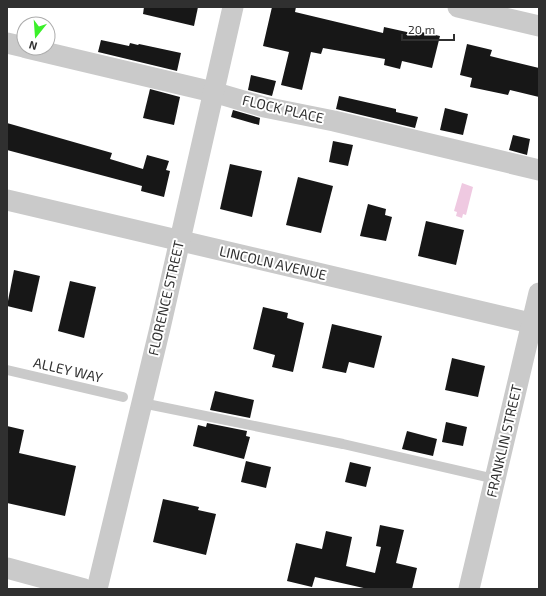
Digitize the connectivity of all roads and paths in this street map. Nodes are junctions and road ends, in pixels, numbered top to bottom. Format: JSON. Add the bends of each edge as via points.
{"nodes":[{"id":1,"x":233,"y":7,"type":"edge"},
{"id":2,"x":458,"y":7,"type":"edge"},
{"id":3,"x":539,"y":26,"type":"edge"},
{"id":4,"x":56,"y":55,"type":"edge"},
{"id":5,"x":213,"y":92,"type":"junction"},
{"id":6,"x":539,"y":170,"type":"edge"},
{"id":7,"x":7,"y":200,"type":"edge"},
{"id":8,"x":179,"y":241,"type":"junction"},
{"id":9,"x":539,"y":293,"type":"edge"},
{"id":10,"x":535,"y":324,"type":"edge"},
{"id":11,"x":7,"y":370,"type":"edge"},
{"id":12,"x":132,"y":400,"type":"junction"},
{"id":13,"x":495,"y":479,"type":"junction"},
{"id":14,"x":7,"y":568,"type":"edge"},
{"id":15,"x":84,"y":589,"type":"edge"},
{"id":16,"x":97,"y":589,"type":"edge"},
{"id":17,"x":469,"y":589,"type":"edge"}],
"edges":[{"from":1,"to":5,"type":"street","name":"FLORENCE STREET"},
{"from":2,"to":3,"type":"street"},
{"from":4,"to":5,"type":"street","name":"FLOCK PLACE"},
{"from":5,"to":6,"type":"street","name":"FLOCK PLACE","via":[[264,107]]},
{"from":5,"to":8,"type":"street","name":"FLORENCE STREET"},
{"from":7,"to":8,"type":"street","name":"LINCOLN AVENUE"},
{"from":8,"to":10,"type":"street","name":"LINCOLN AVENUE"},
{"from":8,"to":12,"type":"street","name":"FLORENCE STREET"},
{"from":9,"to":10,"type":"street","name":"FRANKLIN STREET"},
{"from":10,"to":13,"type":"street","name":"FRANKLIN STREET"},
{"from":11,"to":12,"type":"lane","name":"ALLEY WAY"},
{"from":12,"to":13,"type":"lane","name":"ALLEY WAY"},
{"from":12,"to":16,"type":"street","name":"FLORENCE STREET"},
{"from":13,"to":17,"type":"street","name":"FRANKLIN STREET"},
{"from":14,"to":15,"type":"street"}]}
